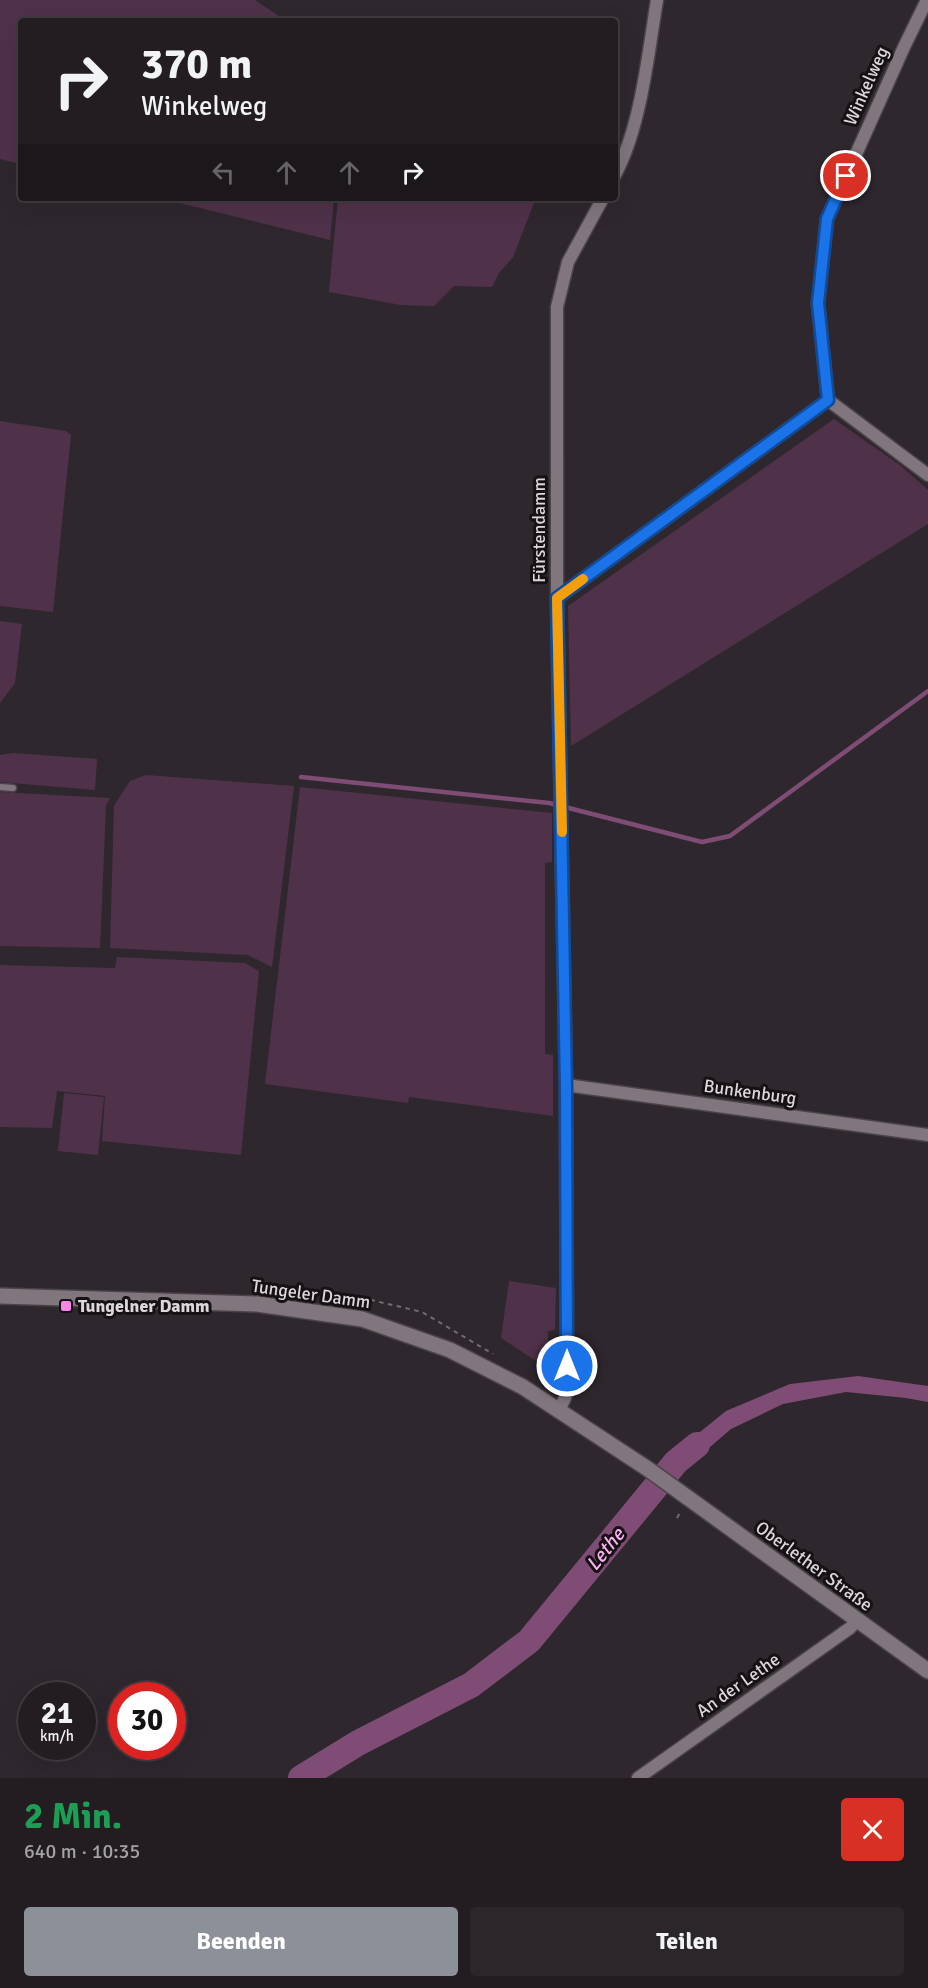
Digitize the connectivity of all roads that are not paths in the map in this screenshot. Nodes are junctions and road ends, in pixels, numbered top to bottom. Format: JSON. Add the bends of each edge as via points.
{"nodes":[{"id":1,"x":657,"y":0,"type":"edge"},
{"id":2,"x":927,"y":0,"type":"edge"},
{"id":3,"x":618,"y":169,"type":"edge"},
{"id":4,"x":601,"y":201,"type":"edge"},
{"id":5,"x":828,"y":400,"type":"junction"},
{"id":6,"x":928,"y":475,"type":"edge"},
{"id":7,"x":557,"y":598,"type":"junction"},
{"id":8,"x":0,"y":787,"type":"edge"},
{"id":9,"x":13,"y":788,"type":"dead end"},
{"id":10,"x":566,"y":1085,"type":"junction"},
{"id":11,"x":928,"y":1135,"type":"edge"},
{"id":12,"x":0,"y":1296,"type":"edge"},
{"id":13,"x":559,"y":1410,"type":"junction"},
{"id":14,"x":678,"y":1491,"type":"joint"},
{"id":15,"x":857,"y":1621,"type":"junction"},
{"id":16,"x":928,"y":1671,"type":"edge"},
{"id":17,"x":638,"y":1778,"type":"edge"}],
"edges":[{"from":1,"to":3,"type":"street","via":[[643,87]]},
{"from":2,"to":5,"type":"street","name":"Winkelweg","via":[[827,219],[818,303]]},
{"from":4,"to":7,"type":"street","name":"Fürstendamm","via":[[568,262],[557,307]]},
{"from":5,"to":6,"type":"street"},
{"from":5,"to":7,"type":"street"},
{"from":7,"to":10,"type":"street","name":"Fürstendamm"},
{"from":8,"to":9,"type":"lane"},
{"from":10,"to":11,"type":"street","name":"Bunkenburg"},
{"from":10,"to":13,"type":"street","name":"Fürstendamm","via":[[567,1389]]},
{"from":12,"to":13,"type":"street","name":"Tungeler Damm","via":[[257,1304],[362,1319],[450,1350]]},
{"from":13,"to":14,"type":"street","name":"Tungeler Damm"},
{"from":14,"to":15,"type":"street","name":"Oberlether Straße"},
{"from":15,"to":16,"type":"street","name":"Oberlether Straße"},
{"from":15,"to":17,"type":"street","name":"An der Lethe"}]}
